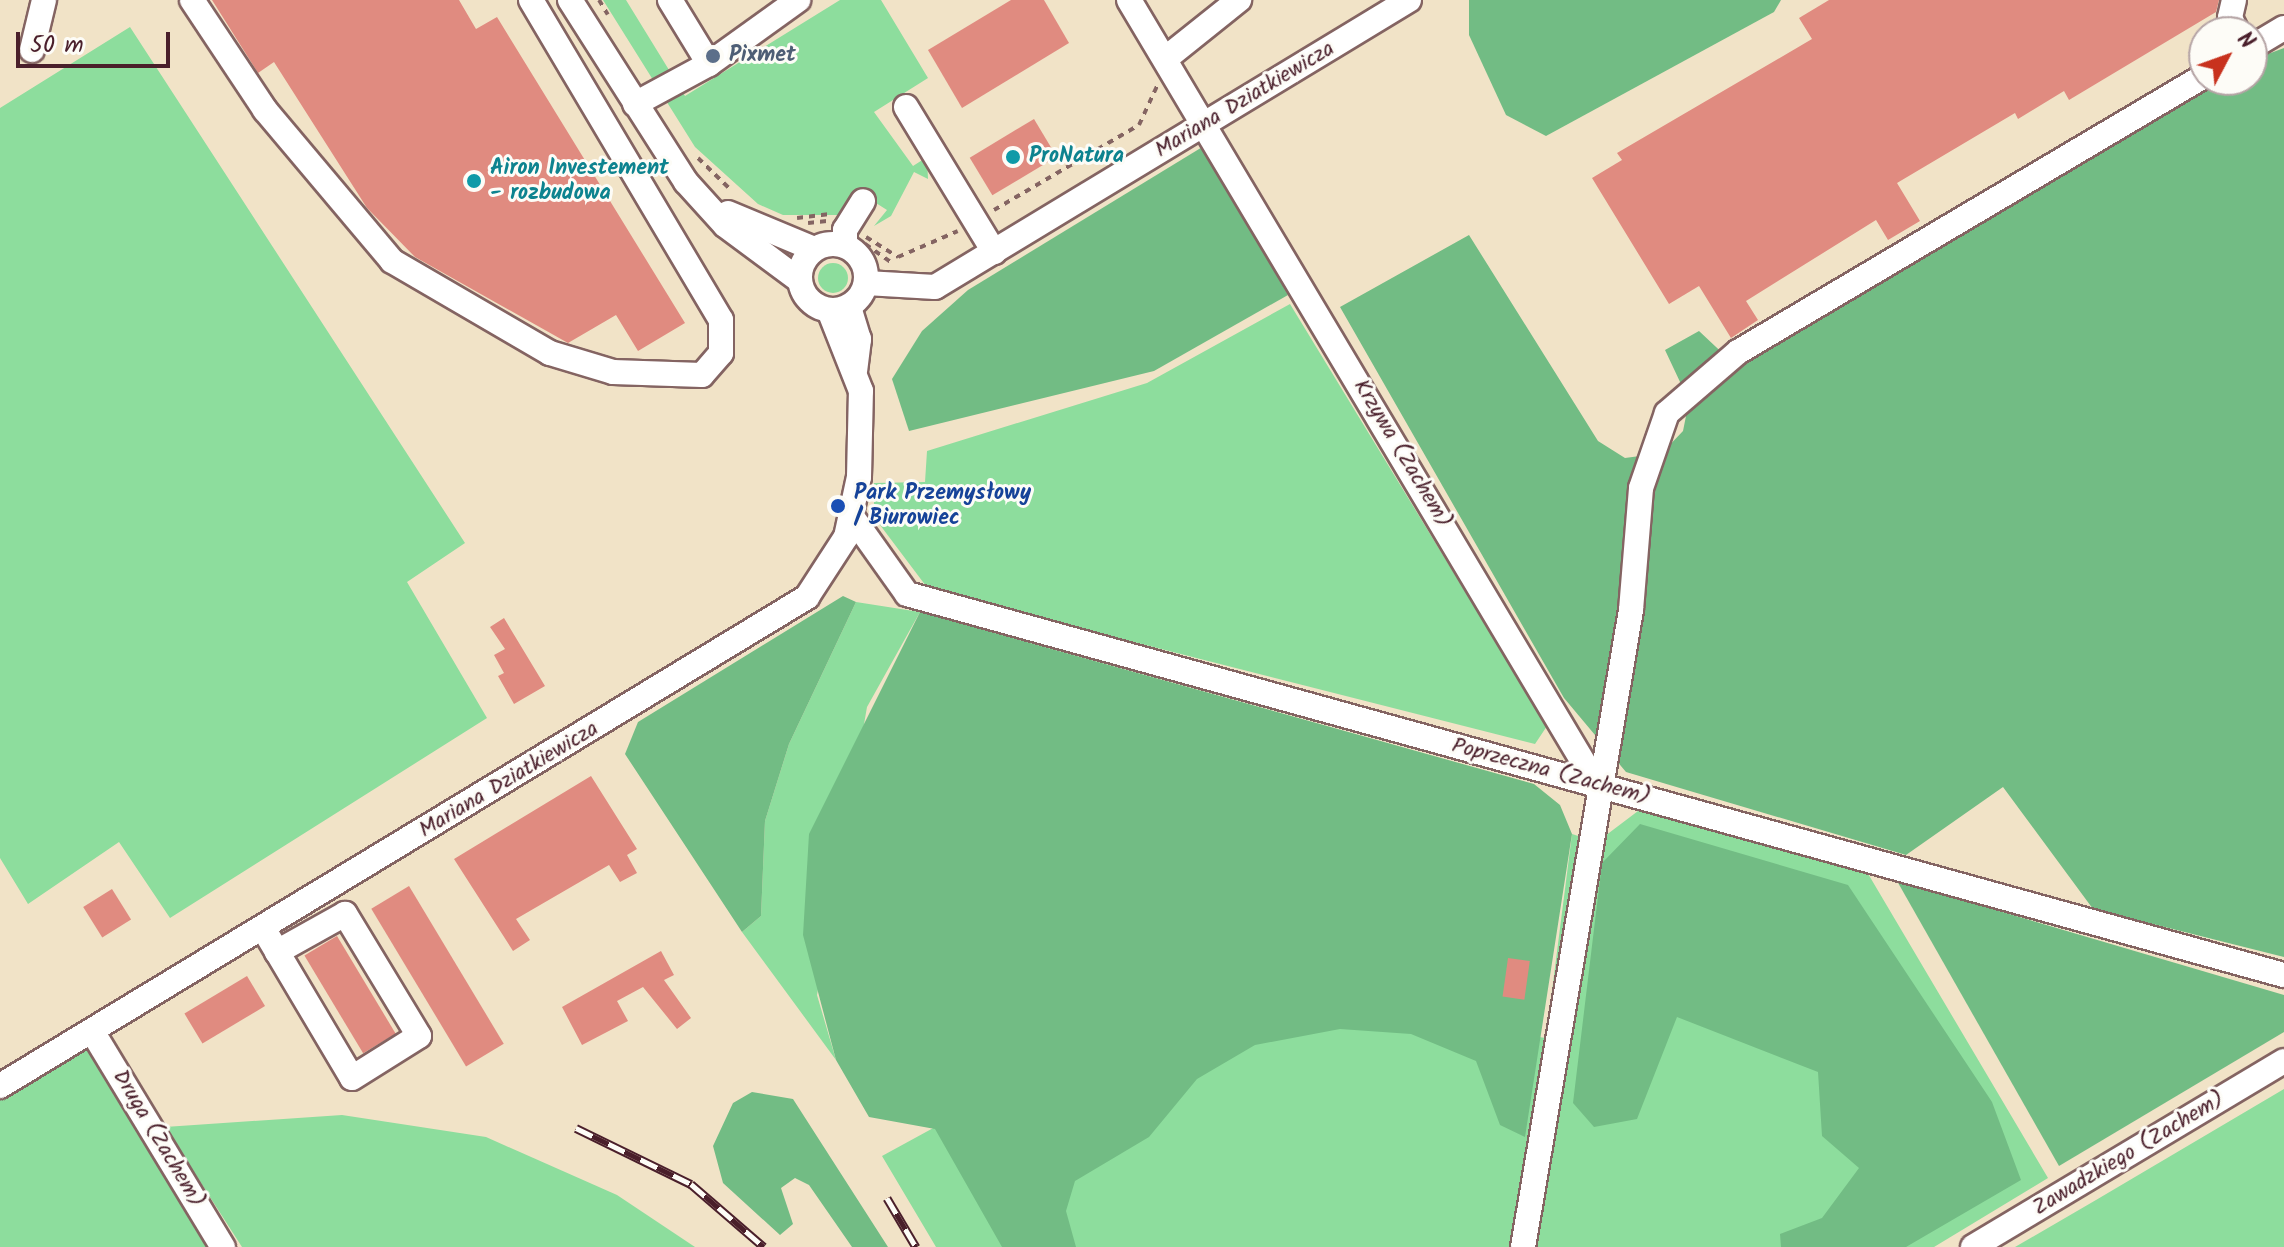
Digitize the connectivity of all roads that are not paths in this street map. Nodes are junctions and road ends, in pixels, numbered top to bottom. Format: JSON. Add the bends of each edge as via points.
{"nodes":[{"id":1,"x":44,"y":0,"type":"edge"},
{"id":2,"x":192,"y":0,"type":"edge"},
{"id":3,"x":531,"y":0,"type":"edge"},
{"id":4,"x":570,"y":0,"type":"edge"},
{"id":5,"x":670,"y":0,"type":"edge"},
{"id":6,"x":798,"y":0,"type":"edge"},
{"id":7,"x":1129,"y":0,"type":"edge"},
{"id":8,"x":1239,"y":0,"type":"edge"},
{"id":9,"x":1409,"y":0,"type":"edge"},
{"id":10,"x":32,"y":50,"type":"dead end"},
{"id":11,"x":709,"y":64,"type":"junction"},
{"id":12,"x":1169,"y":67,"type":"junction"},
{"id":13,"x":2188,"y":85,"type":"edge"},
{"id":14,"x":635,"y":104,"type":"junction"},
{"id":15,"x":906,"y":107,"type":"dead end"},
{"id":16,"x":1204,"y":125,"type":"junction"},
{"id":17,"x":704,"y":201,"type":"junction"},
{"id":18,"x":863,"y":201,"type":"dead end"},
{"id":19,"x":846,"y":234,"type":"junction"},
{"id":20,"x":814,"y":249,"type":"junction"},
{"id":21,"x":994,"y":252,"type":"junction"},
{"id":22,"x":799,"y":280,"type":"junction"},
{"id":23,"x":866,"y":283,"type":"junction"},
{"id":24,"x":839,"y":308,"type":"junction"},
{"id":25,"x":853,"y":518,"type":"junction"},
{"id":26,"x":1597,"y":785,"type":"junction"},
{"id":27,"x":263,"y":928,"type":"junction"},
{"id":28,"x":277,"y":952,"type":"junction"},
{"id":29,"x":2284,"y":975,"type":"edge"},
{"id":30,"x":92,"y":1031,"type":"junction"},
{"id":31,"x":2284,"y":1061,"type":"edge"},
{"id":32,"x":0,"y":1086,"type":"edge"},
{"id":33,"x":223,"y":1247,"type":"edge"},
{"id":34,"x":1523,"y":1247,"type":"edge"},
{"id":35,"x":1973,"y":1247,"type":"edge"}],
"edges":[{"from":1,"to":10,"type":"street"},
{"from":2,"to":3,"type":"street","via":[[265,110],[392,261],[550,353],[613,372],[702,375],[721,353],[721,320]]},
{"from":4,"to":14,"type":"street"},
{"from":5,"to":11,"type":"street"},
{"from":6,"to":11,"type":"street"},
{"from":7,"to":12,"type":"street","name":"Krzywa (Zachem)"},
{"from":8,"to":12,"type":"street"},
{"from":9,"to":16,"type":"street","name":"Mariana Dziatkiewicza"},
{"from":11,"to":14,"type":"street"},
{"from":12,"to":16,"type":"street","name":"Krzywa (Zachem)"},
{"from":13,"to":26,"type":"street","via":[[1738,352],[1677,398],[1641,488],[1631,610]]},
{"from":14,"to":17,"type":"street"},
{"from":15,"to":21,"type":"street"},
{"from":16,"to":21,"type":"street","name":"Mariana Dziatkiewicza"},
{"from":16,"to":26,"type":"street","name":"Krzywa (Zachem)"},
{"from":17,"to":20,"type":"street"},
{"from":17,"to":22,"type":"street"},
{"from":18,"to":19,"type":"street"},
{"from":19,"to":20,"type":"street"},
{"from":19,"to":23,"type":"street","via":[[862,262]]},
{"from":20,"to":22,"type":"street"},
{"from":21,"to":23,"type":"street","name":"Mariana Dziatkiewicza","via":[[935,287]]},
{"from":22,"to":24,"type":"street","via":[[808,300]]},
{"from":23,"to":24,"type":"street"},
{"from":24,"to":25,"type":"street","name":"Mariana Dziatkiewicza","via":[[859,339],[855,370],[864,410]]},
{"from":25,"to":26,"type":"street","name":"Poprzeczna (Zachem)","via":[[907,594]]},
{"from":25,"to":27,"type":"street","name":"Mariana Dziatkiewicza","via":[[826,575],[797,607]]},
{"from":26,"to":29,"type":"street","name":"Poprzeczna (Zachem)"},
{"from":26,"to":34,"type":"street"},
{"from":27,"to":28,"type":"street"},
{"from":27,"to":30,"type":"street","name":"Mariana Dziatkiewicza"},
{"from":28,"to":28,"type":"street","via":[[352,1078],[419,1036],[345,914]]},
{"from":30,"to":32,"type":"street","name":"Mariana Dziatkiewicza"},
{"from":30,"to":33,"type":"street","name":"Druga (Zachem)"},
{"from":31,"to":35,"type":"street","name":"Zawadzkiego (Zachem)"}]}
